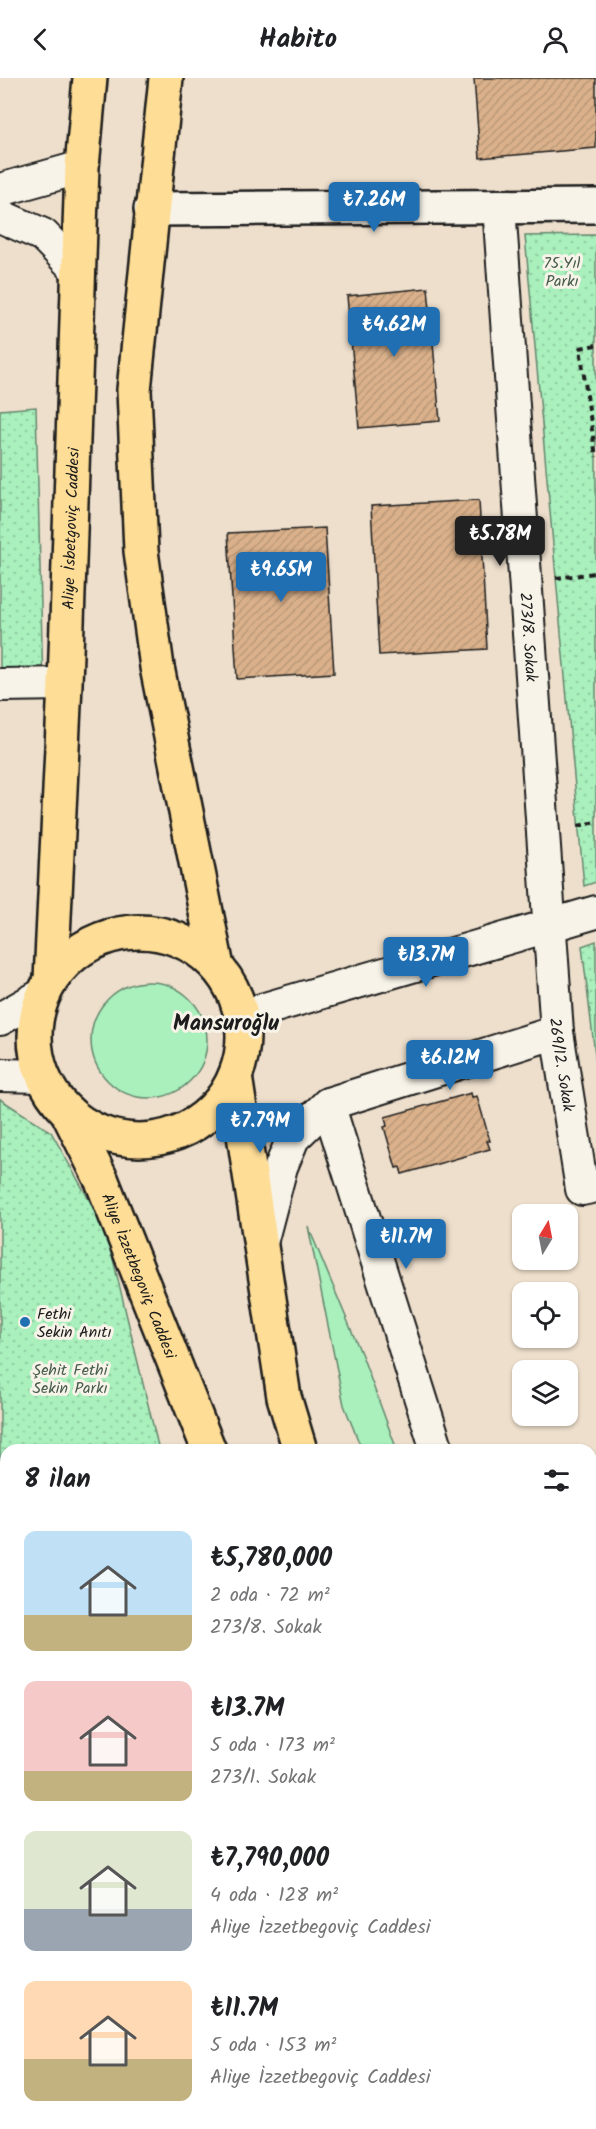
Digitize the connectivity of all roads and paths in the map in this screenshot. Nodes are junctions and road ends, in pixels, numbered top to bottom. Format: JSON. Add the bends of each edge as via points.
{"nodes":[{"id":1,"x":90,"y":78,"type":"edge"},
{"id":2,"x":166,"y":78,"type":"edge"},
{"id":3,"x":82,"y":167,"type":"junction"},
{"id":4,"x":0,"y":190,"type":"edge"},
{"id":5,"x":499,"y":206,"type":"junction"},
{"id":6,"x":596,"y":206,"type":"edge"},
{"id":7,"x":151,"y":209,"type":"junction"},
{"id":8,"x":0,"y":216,"type":"edge"},
{"id":9,"x":78,"y":272,"type":"junction"},
{"id":10,"x":596,"y":345,"type":"edge"},
{"id":11,"x":596,"y":457,"type":"edge"},
{"id":12,"x":596,"y":573,"type":"edge"},
{"id":13,"x":552,"y":579,"type":"dead end"},
{"id":14,"x":65,"y":684,"type":"junction"},
{"id":15,"x":0,"y":685,"type":"edge"},
{"id":16,"x":596,"y":822,"type":"edge"},
{"id":17,"x":578,"y":826,"type":"dead end"},
{"id":18,"x":596,"y":912,"type":"edge"},
{"id":19,"x":550,"y":925,"type":"junction"},
{"id":20,"x":217,"y":967,"type":"junction"},
{"id":21,"x":47,"y":987,"type":"junction"},
{"id":22,"x":241,"y":1016,"type":"junction"},
{"id":23,"x":0,"y":1019,"type":"edge"},
{"id":24,"x":557,"y":1032,"type":"junction"},
{"id":25,"x":0,"y":1075,"type":"edge"},
{"id":26,"x":41,"y":1076,"type":"junction"},
{"id":27,"x":235,"y":1076,"type":"junction"},
{"id":28,"x":328,"y":1104,"type":"junction"},
{"id":29,"x":68,"y":1111,"type":"junction"},
{"id":30,"x":596,"y":1186,"type":"edge"},
{"id":31,"x":261,"y":1243,"type":"junction"},
{"id":32,"x":284,"y":1397,"type":"junction"},
{"id":33,"x":205,"y":1444,"type":"edge"},
{"id":34,"x":298,"y":1444,"type":"edge"},
{"id":35,"x":311,"y":1444,"type":"edge"},
{"id":36,"x":435,"y":1444,"type":"edge"}],
"edges":[{"from":1,"to":3,"type":"main road","name":"Aliye İsbetgoviç Caddesi"},
{"from":2,"to":7,"type":"main road"},
{"from":3,"to":4,"type":"street"},
{"from":3,"to":9,"type":"main road","name":"Aliye İsbetgoviç Caddesi"},
{"from":5,"to":6,"type":"street"},
{"from":5,"to":7,"type":"street"},
{"from":5,"to":19,"type":"street","name":"273/8. Sokak"},
{"from":7,"to":20,"type":"main road","via":[[134,390],[141,551],[157,667]]},
{"from":8,"to":9,"type":"street","via":[[42,235]]},
{"from":9,"to":14,"type":"main road","name":"Aliye İsbetgoviç Caddesi"},
{"from":10,"to":11,"type":"path","via":[[580,348]]},
{"from":12,"to":13,"type":"path"},
{"from":14,"to":15,"type":"street"},
{"from":14,"to":21,"type":"main road","name":"Aliye İsbetgoviç Caddesi"},
{"from":16,"to":17,"type":"path"},
{"from":18,"to":19,"type":"street"},
{"from":19,"to":22,"type":"street"},
{"from":19,"to":24,"type":"street","name":"269/12. Sokak"},
{"from":20,"to":21,"type":"main road","via":[[194,947],[167,936],[138,932],[108,937],[82,948],[56,968]]},
{"from":20,"to":22,"type":"main road","via":[[232,990]]},
{"from":21,"to":23,"type":"street"},
{"from":21,"to":26,"type":"main road","via":[[36,1019],[35,1047]]},
{"from":22,"to":27,"type":"main road","via":[[243,1047]]},
{"from":24,"to":28,"type":"street"},
{"from":24,"to":30,"type":"street","name":"269/12. Sokak","via":[[582,1189]]},
{"from":25,"to":26,"type":"street"},
{"from":26,"to":29,"type":"main road"},
{"from":27,"to":29,"type":"main road","via":[[221,1100],[200,1120],[175,1134],[146,1139],[118,1137],[91,1128]]},
{"from":27,"to":31,"type":"main road"},
{"from":28,"to":31,"type":"street","via":[[293,1138],[281,1167]]},
{"from":28,"to":36,"type":"street"},
{"from":29,"to":33,"type":"main road","name":"Aliye İzzetbegoviç Caddesi","via":[[102,1180]]},
{"from":31,"to":32,"type":"main road"},
{"from":32,"to":34,"type":"main road"},
{"from":32,"to":35,"type":"main road"}]}
